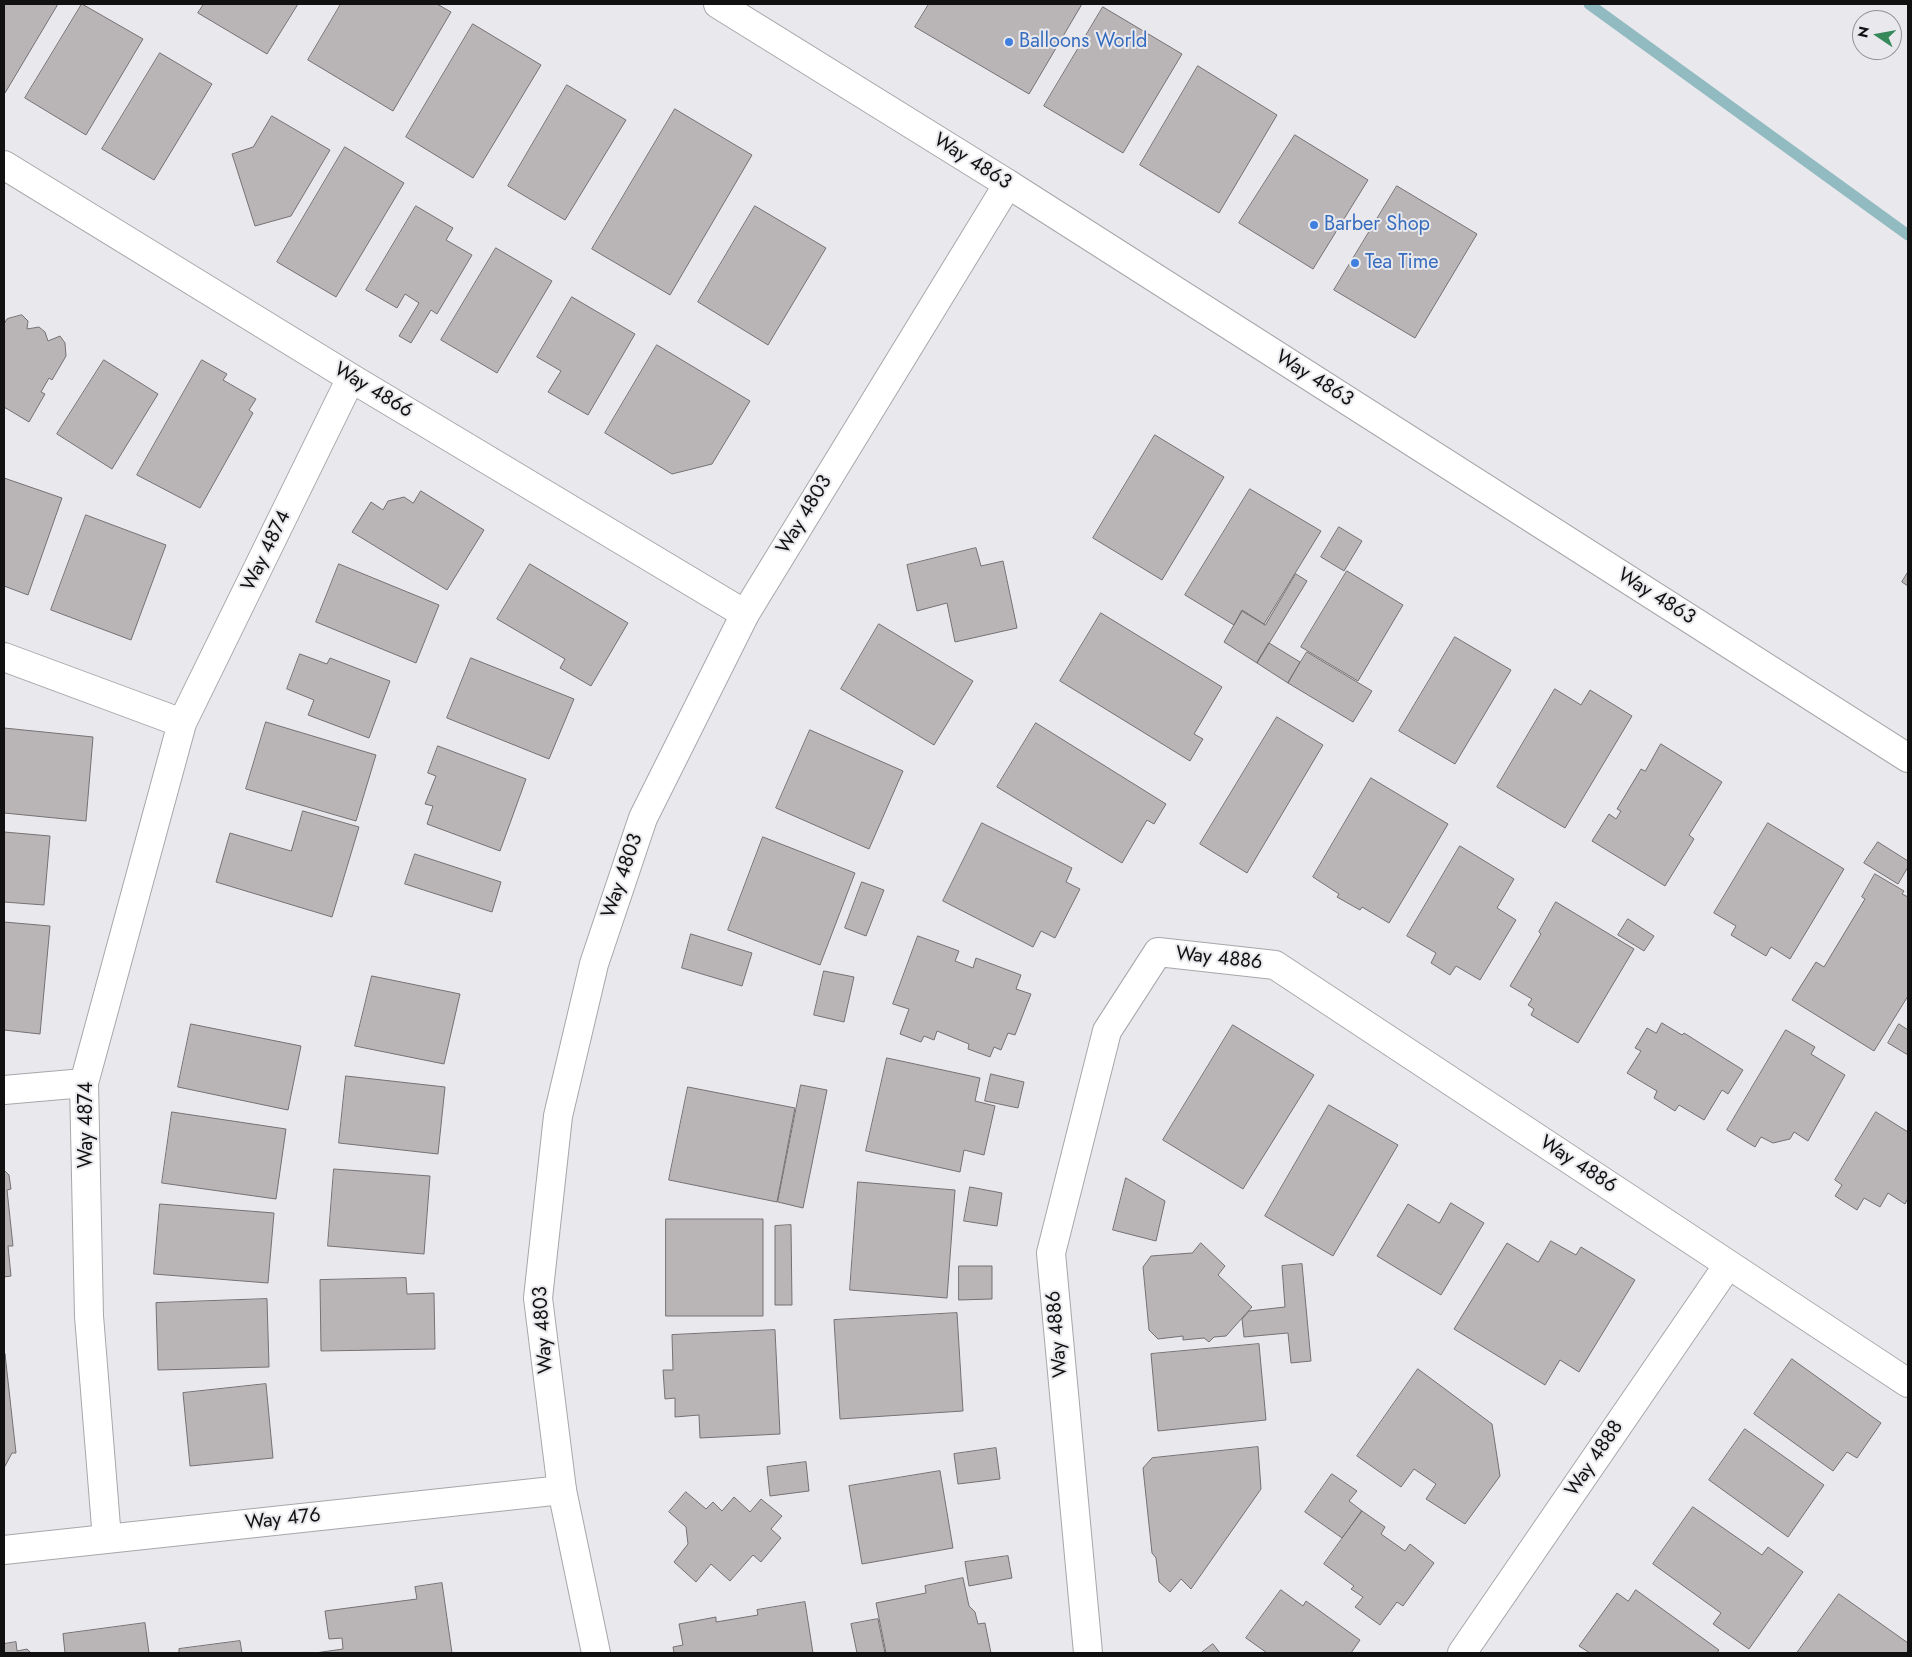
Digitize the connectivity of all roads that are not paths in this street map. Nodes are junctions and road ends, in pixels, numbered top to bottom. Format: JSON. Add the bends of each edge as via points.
{"nodes":[{"id":1,"x":718,"y":4,"type":"edge"},
{"id":2,"x":4,"y":165,"type":"edge"},
{"id":3,"x":1008,"y":184,"type":"junction"},
{"id":4,"x":351,"y":378,"type":"junction"},
{"id":5,"x":744,"y":614,"type":"junction"},
{"id":6,"x":4,"y":657,"type":"edge"},
{"id":7,"x":182,"y":723,"type":"junction"},
{"id":8,"x":1908,"y":758,"type":"edge"},
{"id":9,"x":84,"y":1083,"type":"junction"},
{"id":10,"x":4,"y":1090,"type":"edge"},
{"id":11,"x":1728,"y":1265,"type":"junction"},
{"id":12,"x":1908,"y":1383,"type":"edge"},
{"id":13,"x":562,"y":1490,"type":"junction"},
{"id":14,"x":107,"y":1539,"type":"junction"},
{"id":15,"x":4,"y":1550,"type":"edge"},
{"id":16,"x":596,"y":1653,"type":"edge"},
{"id":17,"x":1088,"y":1653,"type":"edge"},
{"id":18,"x":1462,"y":1653,"type":"edge"}],
"edges":[{"from":1,"to":3,"type":"street","name":"Way 4863"},
{"from":2,"to":4,"type":"street","name":"Way 4866"},
{"from":3,"to":5,"type":"street","name":"Way 4803"},
{"from":3,"to":8,"type":"street","name":"Way 4863"},
{"from":4,"to":5,"type":"street","name":"Way 4866"},
{"from":4,"to":7,"type":"street","name":"Way 4874"},
{"from":5,"to":13,"type":"street","name":"Way 4803","via":[[643,818],[594,964],[558,1116],[538,1298]]},
{"from":6,"to":7,"type":"street"},
{"from":7,"to":9,"type":"street","name":"Way 4874"},
{"from":9,"to":10,"type":"street"},
{"from":9,"to":14,"type":"street","name":"Way 4874","via":[[89,1316]]},
{"from":11,"to":12,"type":"street","name":"Way 4886"},
{"from":11,"to":17,"type":"street","name":"Way 4886","via":[[1275,965],[1158,952],[1107,1031],[1051,1253]]},
{"from":11,"to":18,"type":"street","name":"Way 4888"},
{"from":13,"to":14,"type":"street","name":"Way 476"},
{"from":13,"to":16,"type":"street","name":"Way 4803"},
{"from":14,"to":15,"type":"street","name":"Way 476"}]}
